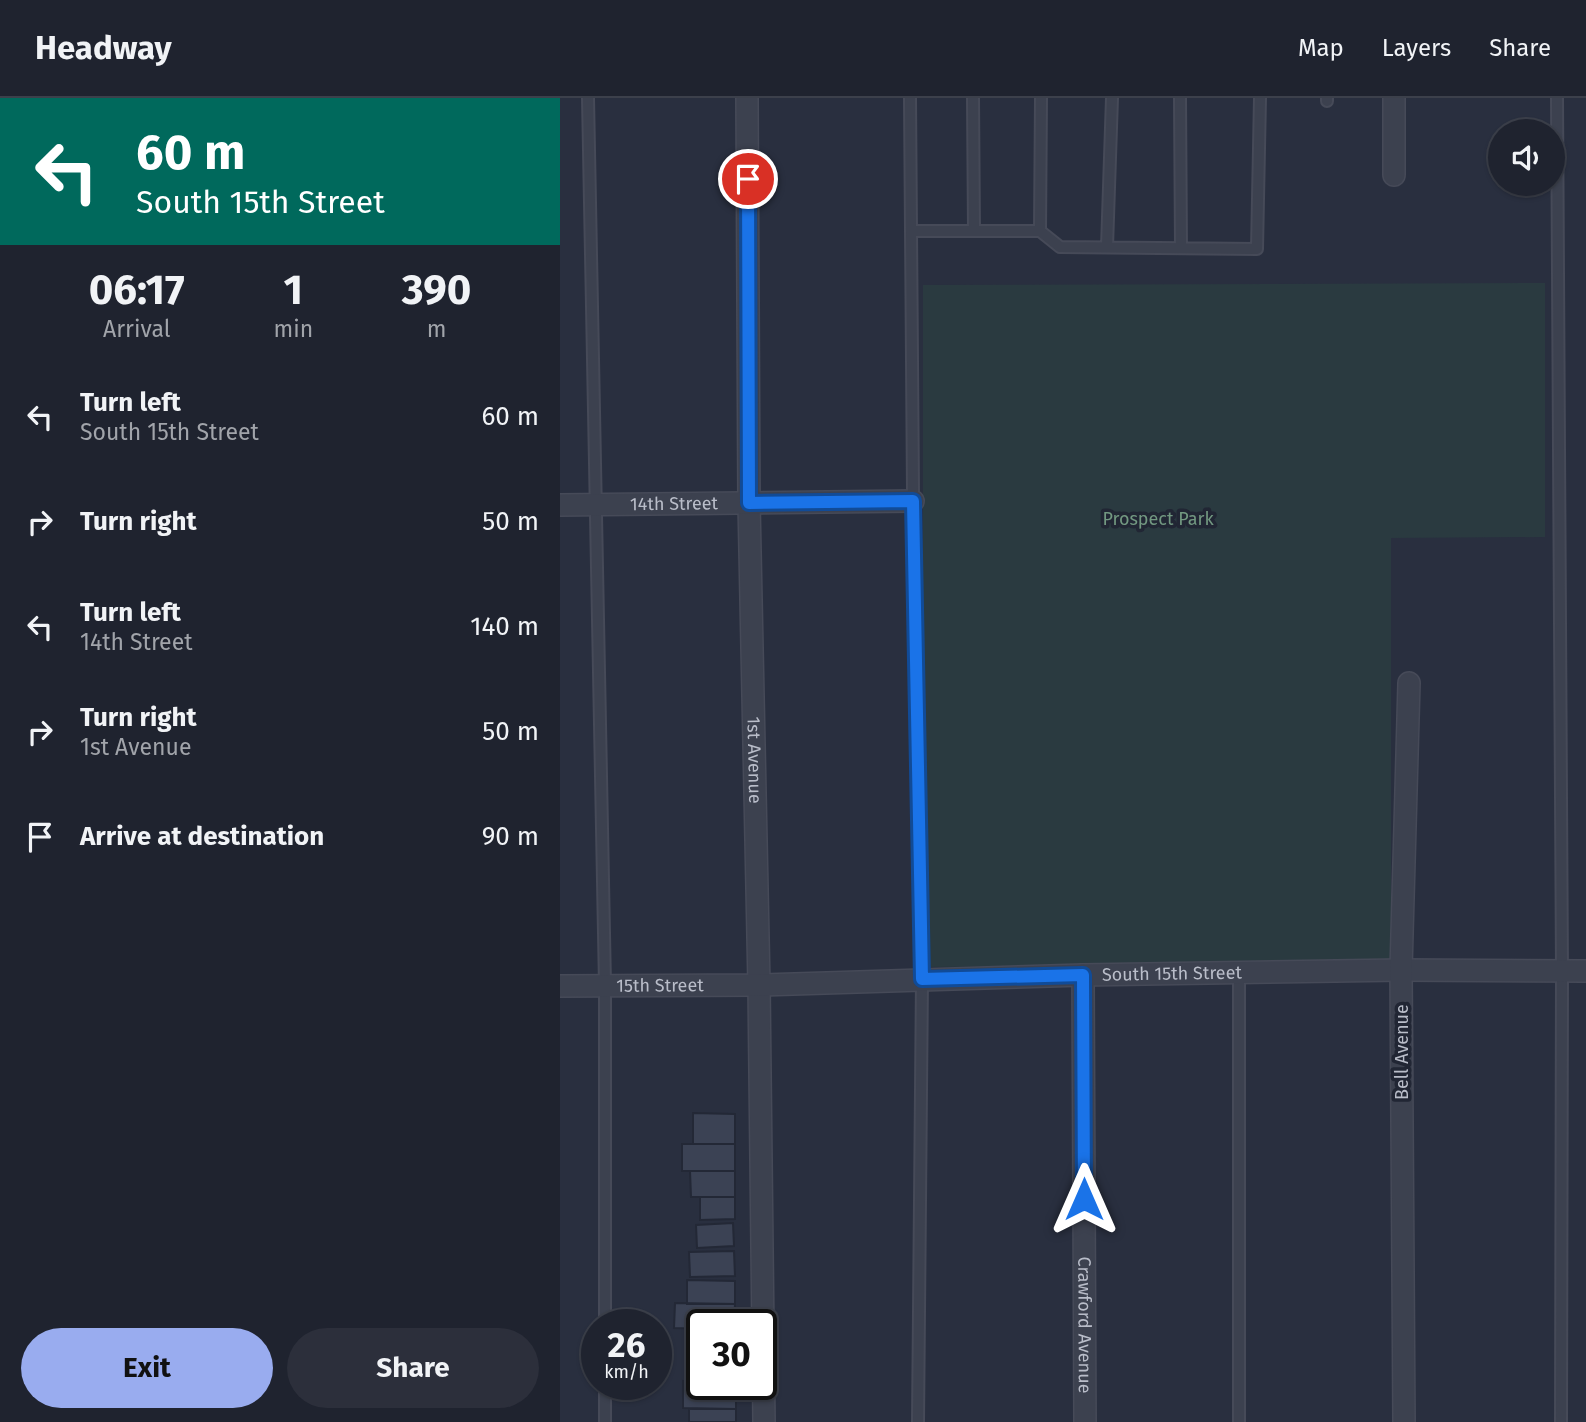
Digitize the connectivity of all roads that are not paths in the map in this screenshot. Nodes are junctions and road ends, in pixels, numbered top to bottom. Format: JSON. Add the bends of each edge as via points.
{"nodes":[{"id":1,"x":588,"y":98,"type":"edge"},
{"id":2,"x":747,"y":98,"type":"edge"},
{"id":3,"x":911,"y":98,"type":"edge"},
{"id":4,"x":973,"y":98,"type":"edge"},
{"id":5,"x":1041,"y":98,"type":"edge"},
{"id":6,"x":1112,"y":98,"type":"edge"},
{"id":7,"x":1180,"y":98,"type":"edge"},
{"id":8,"x":1260,"y":98,"type":"edge"},
{"id":9,"x":1394,"y":98,"type":"edge"},
{"id":10,"x":1558,"y":98,"type":"edge"},
{"id":11,"x":1394,"y":175,"type":"dead end"},
{"id":12,"x":911,"y":231,"type":"junction"},
{"id":13,"x":974,"y":231,"type":"junction"},
{"id":14,"x":1040,"y":231,"type":"junction"},
{"id":15,"x":1107,"y":247,"type":"junction"},
{"id":16,"x":1181,"y":248,"type":"junction"},
{"id":17,"x":913,"y":501,"type":"junction"},
{"id":18,"x":749,"y":503,"type":"junction"},
{"id":19,"x":560,"y":505,"type":"edge"},
{"id":20,"x":595,"y":505,"type":"junction"},
{"id":21,"x":1409,"y":683,"type":"dead end"},
{"id":22,"x":1401,"y":970,"type":"junction"},
{"id":23,"x":1586,"y":971,"type":"edge"},
{"id":24,"x":1562,"y":972,"type":"junction"},
{"id":25,"x":1239,"y":973,"type":"junction"},
{"id":26,"x":1083,"y":975,"type":"junction"},
{"id":27,"x":922,"y":979,"type":"junction"},
{"id":28,"x":605,"y":985,"type":"junction"},
{"id":29,"x":759,"y":985,"type":"junction"},
{"id":30,"x":560,"y":986,"type":"edge"},
{"id":31,"x":605,"y":1309,"type":"edge"},
{"id":32,"x":605,"y":1400,"type":"edge"},
{"id":33,"x":605,"y":1422,"type":"edge"},
{"id":34,"x":764,"y":1422,"type":"edge"},
{"id":35,"x":918,"y":1422,"type":"edge"},
{"id":36,"x":1085,"y":1422,"type":"edge"},
{"id":37,"x":1239,"y":1422,"type":"edge"},
{"id":38,"x":1404,"y":1422,"type":"edge"},
{"id":39,"x":1561,"y":1422,"type":"edge"}],
"edges":[{"from":1,"to":20,"type":"lane"},
{"from":2,"to":18,"type":"street","name":"1st Avenue"},
{"from":3,"to":12,"type":"lane"},
{"from":4,"to":13,"type":"lane"},
{"from":5,"to":14,"type":"lane"},
{"from":6,"to":15,"type":"lane"},
{"from":7,"to":16,"type":"lane"},
{"from":8,"to":16,"type":"lane","via":[[1257,249]]},
{"from":9,"to":11,"type":"street"},
{"from":10,"to":24,"type":"lane"},
{"from":12,"to":13,"type":"lane"},
{"from":12,"to":17,"type":"lane"},
{"from":13,"to":14,"type":"lane"},
{"from":14,"to":15,"type":"lane","via":[[1060,247]]},
{"from":15,"to":16,"type":"lane"},
{"from":17,"to":18,"type":"street","name":"14th Street"},
{"from":17,"to":27,"type":"lane"},
{"from":18,"to":20,"type":"street","name":"14th Street"},
{"from":18,"to":29,"type":"street","name":"1st Avenue"},
{"from":19,"to":20,"type":"street","name":"14th Street"},
{"from":20,"to":28,"type":"lane"},
{"from":21,"to":22,"type":"street","name":"Bell Avenue"},
{"from":22,"to":24,"type":"street","name":"South 15th Street"},
{"from":22,"to":25,"type":"street","name":"South 15th Street"},
{"from":22,"to":38,"type":"street","name":"Bell Avenue"},
{"from":23,"to":24,"type":"street","name":"South 15th Street"},
{"from":24,"to":39,"type":"lane"},
{"from":25,"to":26,"type":"street","name":"South 15th Street"},
{"from":25,"to":37,"type":"lane"},
{"from":26,"to":27,"type":"street","name":"South 15th Street"},
{"from":26,"to":36,"type":"street","name":"Crawford Avenue"},
{"from":27,"to":29,"type":"street","name":"South 15th Street"},
{"from":27,"to":35,"type":"lane"},
{"from":28,"to":29,"type":"street","name":"15th Street"},
{"from":28,"to":30,"type":"street","name":"15th Street"},
{"from":28,"to":31,"type":"lane"},
{"from":29,"to":34,"type":"street","name":"1st Avenue"},
{"from":32,"to":33,"type":"lane"}]}
